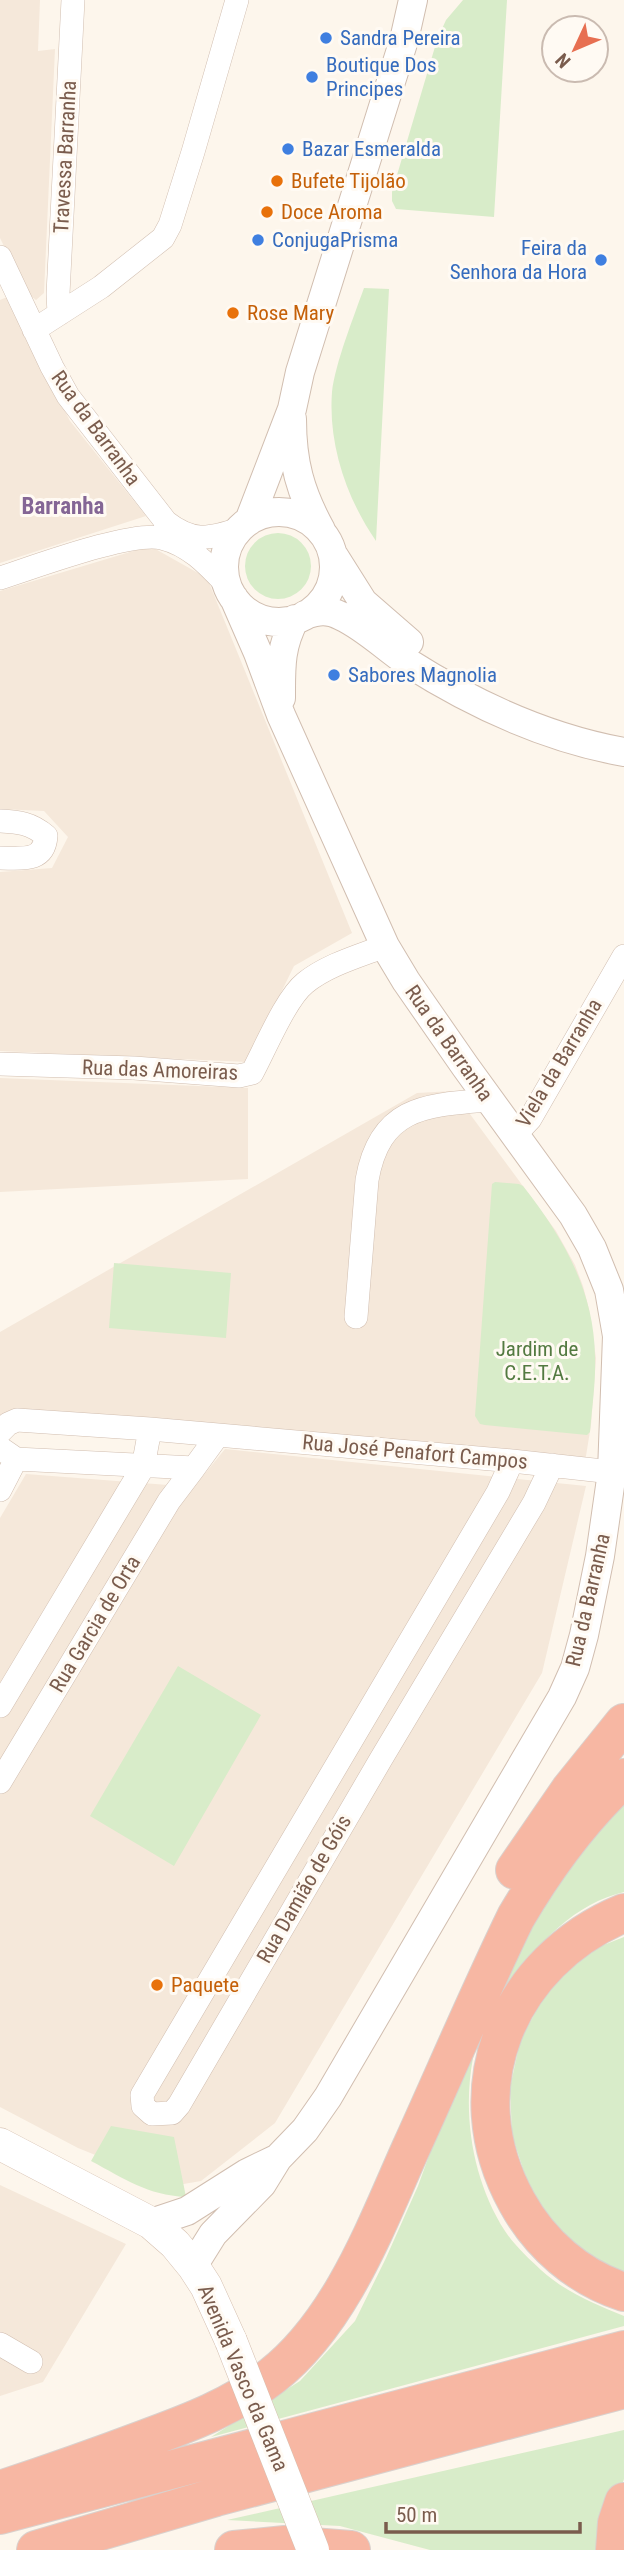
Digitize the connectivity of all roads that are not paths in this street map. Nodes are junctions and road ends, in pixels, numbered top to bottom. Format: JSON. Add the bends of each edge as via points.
{"nodes":[{"id":1,"x":73,"y":0,"type":"edge"},
{"id":2,"x":237,"y":0,"type":"edge"},
{"id":3,"x":411,"y":2,"type":"edge"},
{"id":4,"x":0,"y":257,"type":"edge"},
{"id":5,"x":7,"y":290,"type":"edge"},
{"id":6,"x":60,"y":314,"type":"junction"},
{"id":7,"x":34,"y":330,"type":"junction"},
{"id":8,"x":292,"y":409,"type":"junction"},
{"id":9,"x":244,"y":525,"type":"junction"},
{"id":10,"x":328,"y":544,"type":"junction"},
{"id":11,"x":0,"y":578,"type":"edge"},
{"id":12,"x":231,"y":591,"type":"junction"},
{"id":13,"x":300,"y":617,"type":"junction"},
{"id":14,"x":281,"y":715,"type":"junction"},
{"id":15,"x":624,"y":733,"type":"edge"},
{"id":16,"x":624,"y":752,"type":"edge"},
{"id":17,"x":0,"y":821,"type":"edge"},
{"id":18,"x":0,"y":858,"type":"edge"},
{"id":19,"x":385,"y":946,"type":"junction"},
{"id":20,"x":624,"y":956,"type":"edge"},
{"id":21,"x":0,"y":1064,"type":"edge"},
{"id":22,"x":489,"y":1100,"type":"junction"},
{"id":23,"x":515,"y":1135,"type":"junction"},
{"id":24,"x":356,"y":1317,"type":"dead end"},
{"id":25,"x":150,"y":1429,"type":"junction"},
{"id":26,"x":0,"y":1432,"type":"edge"},
{"id":27,"x":218,"y":1435,"type":"junction"},
{"id":28,"x":8,"y":1454,"type":"edge"},
{"id":29,"x":512,"y":1461,"type":"junction"},
{"id":30,"x":552,"y":1465,"type":"junction"},
{"id":31,"x":144,"y":1467,"type":"junction"},
{"id":32,"x":194,"y":1468,"type":"junction"},
{"id":33,"x":612,"y":1472,"type":"junction"},
{"id":34,"x":0,"y":1490,"type":"edge"},
{"id":35,"x":0,"y":1706,"type":"edge"},
{"id":36,"x":624,"y":1723,"type":"edge"},
{"id":37,"x":624,"y":1779,"type":"edge"},
{"id":38,"x":0,"y":1782,"type":"edge"},
{"id":39,"x":624,"y":1913,"type":"edge"},
{"id":40,"x":0,"y":2144,"type":"edge"},
{"id":41,"x":278,"y":2158,"type":"junction"},
{"id":42,"x":151,"y":2222,"type":"junction"},
{"id":43,"x":193,"y":2266,"type":"junction"},
{"id":44,"x":624,"y":2292,"type":"edge"},
{"id":45,"x":334,"y":2306,"type":"junction"},
{"id":46,"x":0,"y":2344,"type":"edge"},
{"id":47,"x":624,"y":2350,"type":"edge"},
{"id":48,"x":32,"y":2362,"type":"dead end"},
{"id":49,"x":624,"y":2389,"type":"edge"},
{"id":50,"x":0,"y":2490,"type":"edge"},
{"id":51,"x":624,"y":2502,"type":"edge"},
{"id":52,"x":0,"y":2515,"type":"edge"},
{"id":53,"x":36,"y":2550,"type":"edge"},
{"id":54,"x":234,"y":2550,"type":"edge"},
{"id":55,"x":313,"y":2550,"type":"edge"},
{"id":56,"x":351,"y":2550,"type":"edge"},
{"id":57,"x":615,"y":2550,"type":"edge"}],
"edges":[{"from":1,"to":6,"type":"street","name":"Travessa Barranha"},
{"from":2,"to":6,"type":"street","via":[[163,238]]},
{"from":3,"to":8,"type":"street","via":[[404,40]]},
{"from":4,"to":5,"type":"street","name":"Rua da Barranha"},
{"from":5,"to":7,"type":"street","name":"Rua da Barranha"},
{"from":6,"to":7,"type":"street"},
{"from":7,"to":9,"type":"street","name":"Rua da Barranha","via":[[68,396],[166,522],[187,536],[202,538]]},
{"from":8,"to":9,"type":"street"},
{"from":8,"to":10,"type":"street","via":[[292,449],[298,477]]},
{"from":9,"to":10,"type":"street","via":[[273,512],[297,514],[310,521]]},
{"from":9,"to":12,"type":"street","via":[[232,538],[224,561]]},
{"from":10,"to":13,"type":"street","via":[[334,573],[330,586],[317,605]]},
{"from":10,"to":15,"type":"street","via":[[352,588],[382,620],[441,663],[531,707]]},
{"from":11,"to":12,"type":"street","name":"Rua da Barranha","via":[[146,536],[185,547]]},
{"from":12,"to":13,"type":"street","via":[[256,617],[268,621]]},
{"from":12,"to":14,"type":"street","name":"Rua da Barranha"},
{"from":13,"to":14,"type":"street","name":"Rua da Barranha","via":[[285,639]]},
{"from":13,"to":16,"type":"street","via":[[322,610],[340,616],[438,681],[500,713]]},
{"from":14,"to":19,"type":"street","name":"Rua da Barranha"},
{"from":17,"to":18,"type":"street","via":[[22,822],[46,836],[37,855]]},
{"from":19,"to":21,"type":"street","name":"Rua das Amoreiras","via":[[303,984],[252,1073]]},
{"from":19,"to":22,"type":"street","name":"Rua da Barranha"},
{"from":20,"to":23,"type":"street","name":"Viela da Barranha","via":[[538,1105]]},
{"from":22,"to":23,"type":"street","name":"Rua da Barranha"},
{"from":22,"to":24,"type":"street","via":[[412,1111],[392,1124],[369,1166]]},
{"from":23,"to":33,"type":"street","name":"Rua da Barranha","via":[[573,1215],[609,1290],[617,1336]]},
{"from":25,"to":26,"type":"street","name":"Rua José Penafort Campos","via":[[17,1420]]},
{"from":25,"to":27,"type":"street","name":"Rua José Penafort Campos"},
{"from":25,"to":31,"type":"street"},
{"from":27,"to":29,"type":"street","name":"Rua José Penafort Campos"},
{"from":27,"to":32,"type":"street"},
{"from":28,"to":31,"type":"street"},
{"from":28,"to":34,"type":"street"},
{"from":29,"to":30,"type":"street","name":"Rua José Penafort Campos"},
{"from":29,"to":30,"type":"street","name":"Rua Damião de Góis","via":[[498,1492],[142,2095],[143,2106],[152,2114],[172,2113],[179,2105],[534,1503]]},
{"from":30,"to":33,"type":"street","name":"Rua José Penafort Campos"},
{"from":31,"to":32,"type":"street"},
{"from":31,"to":35,"type":"street","name":"Rua Garcia de Orta"},
{"from":32,"to":38,"type":"street","name":"Rua Garcia de Orta","via":[[169,1501]]},
{"from":33,"to":41,"type":"street","name":"Rua da Barranha","via":[[584,1635],[562,1697],[328,2097]]},
{"from":36,"to":45,"type":"highway","via":[[542,1827],[496,1903],[428,2052]]},
{"from":37,"to":45,"type":"highway","via":[[562,1845],[516,1917],[374,2232]]},
{"from":39,"to":44,"type":"highway","via":[[560,1950],[524,1993],[498,2047],[490,2104],[499,2162],[509,2188],[539,2235],[581,2272]]},
{"from":40,"to":42,"type":"main road","name":"Avenida Vasco da Gama"},
{"from":41,"to":42,"type":"street","name":"Rua da Barranha","via":[[187,2211]]},
{"from":41,"to":43,"type":"street","name":"Rua da Barranha","via":[[262,2184],[212,2234]]},
{"from":42,"to":43,"type":"main road","name":"Avenida Vasco da Gama"},
{"from":43,"to":55,"type":"main road","name":"Avenida Vasco da Gama","bridge":true,"via":[[231,2341]]},
{"from":45,"to":50,"type":"highway","via":[[300,2351],[273,2376],[227,2406]]},
{"from":46,"to":48,"type":"street"},
{"from":47,"to":52,"type":"highway"},
{"from":49,"to":53,"type":"highway","via":[[216,2497]]},
{"from":51,"to":57,"type":"highway"},
{"from":54,"to":56,"type":"highway","via":[[285,2544]]}]}
